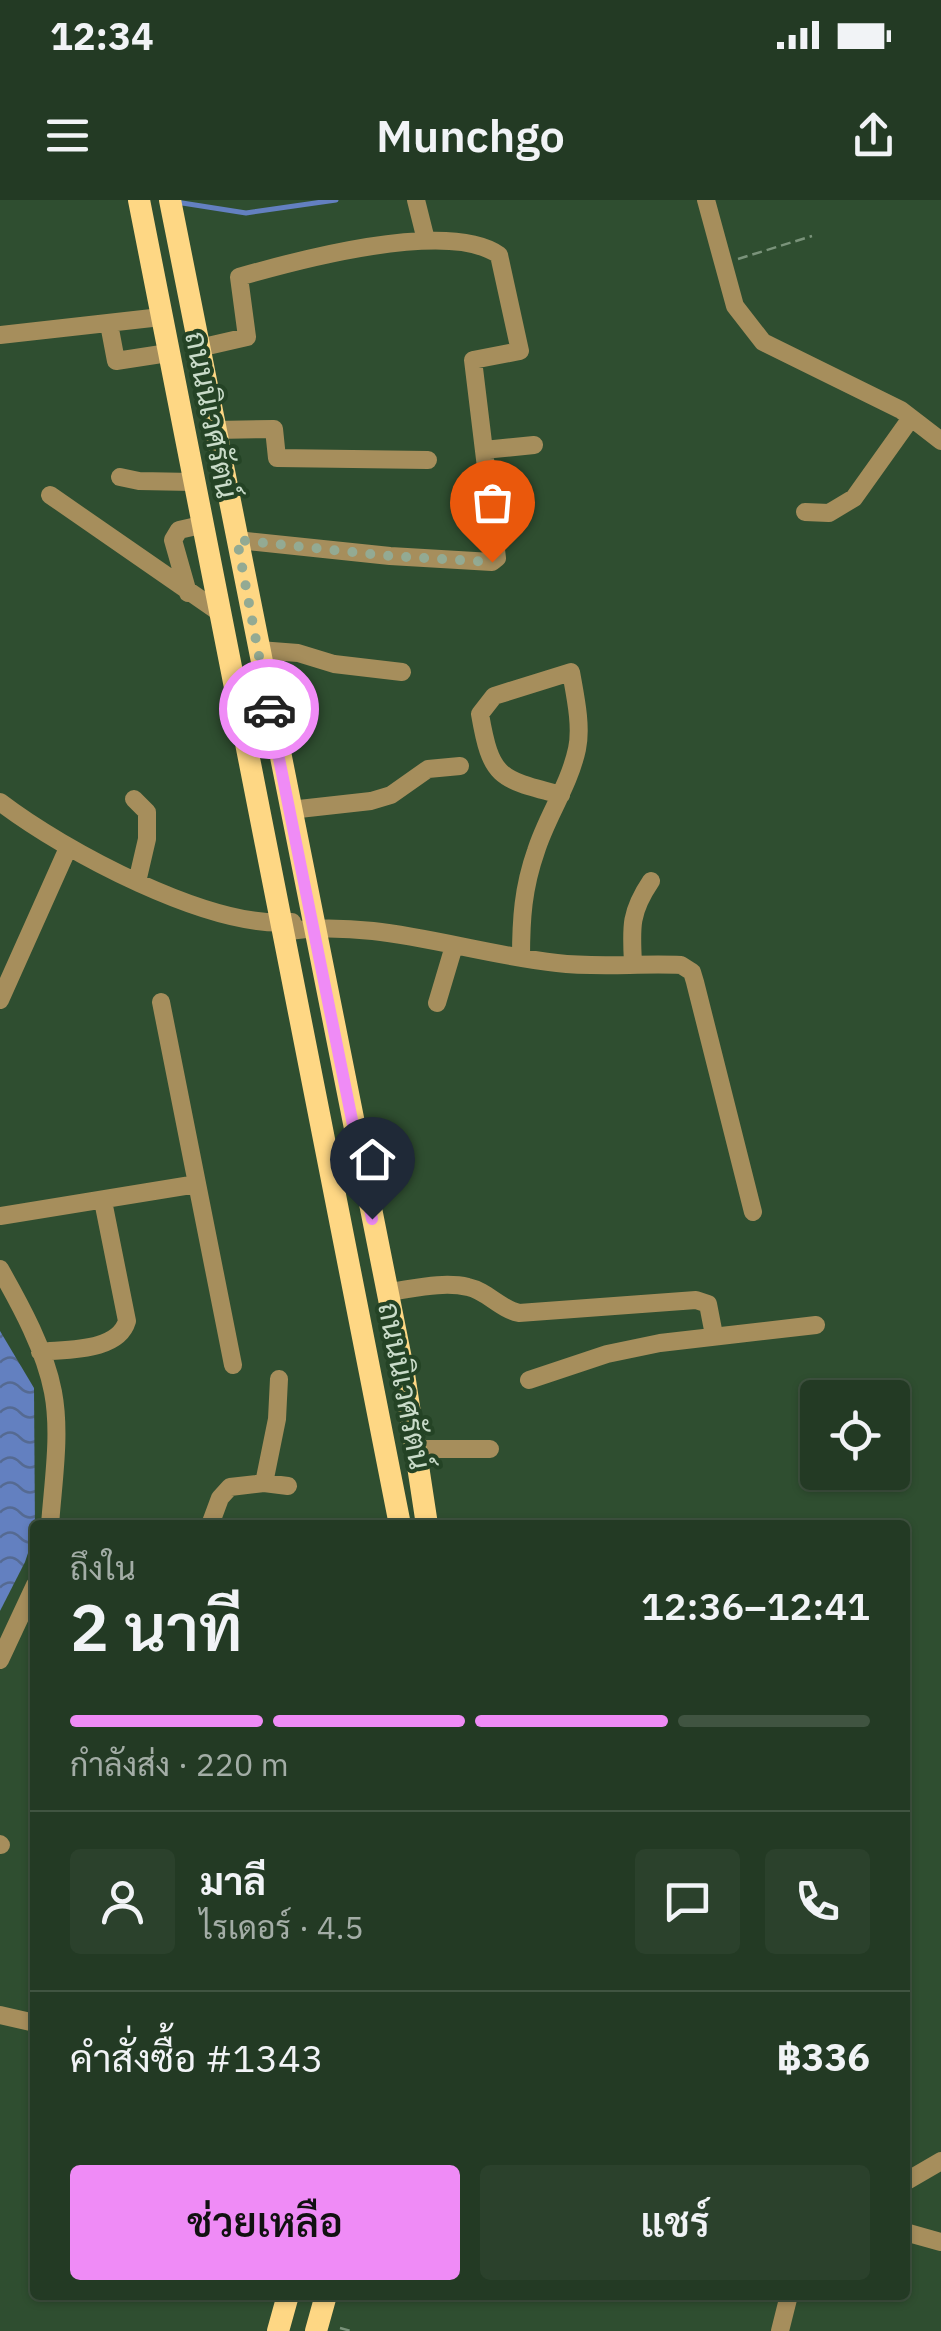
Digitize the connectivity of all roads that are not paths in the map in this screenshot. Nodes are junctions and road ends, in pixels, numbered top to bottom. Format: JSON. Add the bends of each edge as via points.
{"nodes":[{"id":1,"x":139,"y":200,"type":"edge"},
{"id":2,"x":170,"y":200,"type":"edge"},
{"id":3,"x":416,"y":200,"type":"edge"},
{"id":4,"x":706,"y":200,"type":"edge"},
{"id":5,"x":426,"y":240,"type":"junction"},
{"id":6,"x":161,"y":317,"type":"junction"},
{"id":7,"x":109,"y":324,"type":"junction"},
{"id":8,"x":0,"y":335,"type":"edge"},
{"id":9,"x":199,"y":348,"type":"junction"},
{"id":10,"x":168,"y":353,"type":"junction"},
{"id":11,"x":911,"y":418,"type":"junction"},
{"id":12,"x":216,"y":430,"type":"junction"},
{"id":13,"x":941,"y":440,"type":"edge"},
{"id":14,"x":534,"y":446,"type":"dead end"},
{"id":15,"x":484,"y":450,"type":"junction"},
{"id":16,"x":428,"y":460,"type":"dead end"},
{"id":17,"x":120,"y":477,"type":"dead end"},
{"id":18,"x":193,"y":482,"type":"junction"},
{"id":19,"x":516,"y":491,"type":"dead end"},
{"id":20,"x":50,"y":495,"type":"dead end"},
{"id":21,"x":805,"y":512,"type":"dead end"},
{"id":22,"x":202,"y":525,"type":"junction"},
{"id":23,"x":237,"y":540,"type":"junction"},
{"id":24,"x":496,"y":543,"type":"junction"},
{"id":25,"x":188,"y":593,"type":"junction"},
{"id":26,"x":219,"y":612,"type":"junction"},
{"id":27,"x":259,"y":650,"type":"junction"},
{"id":28,"x":402,"y":672,"type":"dead end"},
{"id":29,"x":460,"y":766,"type":"dead end"},
{"id":30,"x":561,"y":796,"type":"junction"},
{"id":31,"x":134,"y":799,"type":"dead end"},
{"id":32,"x":0,"y":802,"type":"edge"},
{"id":33,"x":290,"y":810,"type":"junction"},
{"id":34,"x":68,"y":848,"type":"junction"},
{"id":35,"x":651,"y":881,"type":"dead end"},
{"id":36,"x":137,"y":882,"type":"junction"},
{"id":37,"x":313,"y":922,"type":"junction"},
{"id":38,"x":281,"y":928,"type":"junction"},
{"id":39,"x":454,"y":946,"type":"junction"},
{"id":40,"x":521,"y":958,"type":"junction"},
{"id":41,"x":633,"y":964,"type":"junction"},
{"id":42,"x":0,"y":1000,"type":"edge"},
{"id":43,"x":162,"y":1002,"type":"dead end"},
{"id":44,"x":437,"y":1002,"type":"dead end"},
{"id":45,"x":197,"y":1184,"type":"junction"},
{"id":46,"x":103,"y":1201,"type":"junction"},
{"id":47,"x":753,"y":1212,"type":"dead end"},
{"id":48,"x":0,"y":1216,"type":"edge"},
{"id":49,"x":0,"y":1269,"type":"edge"},
{"id":50,"x":387,"y":1292,"type":"junction"},
{"id":51,"x":816,"y":1325,"type":"dead end"},
{"id":52,"x":714,"y":1335,"type":"junction"},
{"id":53,"x":40,"y":1352,"type":"junction"},
{"id":54,"x":233,"y":1365,"type":"dead end"},
{"id":55,"x":279,"y":1378,"type":"dead end"},
{"id":56,"x":529,"y":1380,"type":"dead end"},
{"id":57,"x":416,"y":1449,"type":"junction"},
{"id":58,"x":490,"y":1449,"type":"dead end"},
{"id":59,"x":264,"y":1483,"type":"junction"},
{"id":60,"x":288,"y":1486,"type":"dead end"},
{"id":61,"x":50,"y":1520,"type":"edge"},
{"id":62,"x":212,"y":1520,"type":"edge"},
{"id":63,"x":399,"y":1520,"type":"edge"},
{"id":64,"x":427,"y":1520,"type":"edge"},
{"id":65,"x":28,"y":1625,"type":"edge"},
{"id":66,"x":0,"y":1660,"type":"edge"},
{"id":67,"x":0,"y":2014,"type":"edge"},
{"id":68,"x":30,"y":2023,"type":"edge"},
{"id":69,"x":941,"y":2161,"type":"edge"},
{"id":70,"x":910,"y":2179,"type":"edge"},
{"id":71,"x":910,"y":2233,"type":"edge"},
{"id":72,"x":941,"y":2242,"type":"edge"},
{"id":73,"x":287,"y":2300,"type":"edge"},
{"id":74,"x":325,"y":2300,"type":"edge"},
{"id":75,"x":788,"y":2300,"type":"edge"},
{"id":76,"x":278,"y":2331,"type":"edge"},
{"id":77,"x":316,"y":2331,"type":"edge"},
{"id":78,"x":780,"y":2331,"type":"edge"}],
"edges":[{"from":1,"to":6,"type":"main road","name":"ถนนนิเวศรัตน์"},
{"from":2,"to":9,"type":"main road","name":"ถนนนิเวศรัตน์"},
{"from":3,"to":5,"type":"street"},
{"from":4,"to":11,"type":"street","via":[[735,306],[763,342]]},
{"from":5,"to":9,"type":"street","via":[[239,278],[247,337]]},
{"from":5,"to":15,"type":"street","via":[[488,248],[499,255],[505,274],[520,351],[473,360]]},
{"from":6,"to":7,"type":"street"},
{"from":6,"to":10,"type":"main road","name":"ถนนนิเวศรัตน์"},
{"from":7,"to":8,"type":"street"},
{"from":7,"to":10,"type":"street","via":[[116,361]]},
{"from":9,"to":12,"type":"main road","name":"ถนนนิเวศรัตน์"},
{"from":10,"to":18,"type":"main road","name":"ถนนนิเวศรัตน์"},
{"from":11,"to":13,"type":"street"},
{"from":11,"to":21,"type":"street","via":[[854,498],[829,513]]},
{"from":12,"to":16,"type":"street","via":[[274,428],[278,458]]},
{"from":12,"to":23,"type":"main road","name":"ถนนนิเวศรัตน์"},
{"from":14,"to":15,"type":"street"},
{"from":15,"to":24,"type":"street"},
{"from":17,"to":18,"type":"street"},
{"from":18,"to":22,"type":"main road","name":"ถนนนิเวศรัตน์"},
{"from":19,"to":24,"type":"street","via":[[512,522]]},
{"from":20,"to":25,"type":"street"},
{"from":22,"to":25,"type":"street","via":[[179,530],[173,540]]},
{"from":22,"to":26,"type":"main road","name":"ถนนนิเวศรัตน์"},
{"from":23,"to":24,"type":"street","via":[[492,562]]},
{"from":23,"to":27,"type":"main road","name":"ถนนนิเวศรัตน์"},
{"from":25,"to":26,"type":"street"},
{"from":26,"to":38,"type":"main road","name":"ถนนนิเวศรัตน์"},
{"from":27,"to":28,"type":"street"},
{"from":27,"to":33,"type":"main road","name":"ถนนนิเวศรัตน์"},
{"from":29,"to":33,"type":"street","via":[[428,768],[391,796]]},
{"from":30,"to":30,"type":"street","via":[[578,746],[570,672],[494,696],[480,714],[488,759],[515,783]]},
{"from":30,"to":40,"type":"street","via":[[536,849],[521,904]]},
{"from":31,"to":36,"type":"street","via":[[147,812],[148,839]]},
{"from":32,"to":34,"type":"street"},
{"from":33,"to":37,"type":"main road","name":"ถนนนิเวศรัตน์"},
{"from":34,"to":36,"type":"street"},
{"from":34,"to":42,"type":"street"},
{"from":35,"to":41,"type":"street","via":[[630,923]]},
{"from":36,"to":38,"type":"street"},
{"from":37,"to":38,"type":"street"},
{"from":37,"to":39,"type":"street"},
{"from":37,"to":50,"type":"main road","name":"ถนนนิเวศรัตน์"},
{"from":38,"to":63,"type":"main road","name":"ถนนนิเวศรัตน์"},
{"from":39,"to":40,"type":"street"},
{"from":39,"to":44,"type":"street"},
{"from":40,"to":41,"type":"street"},
{"from":41,"to":47,"type":"street","via":[[680,965],[692,972]]},
{"from":43,"to":45,"type":"street"},
{"from":45,"to":46,"type":"street"},
{"from":45,"to":54,"type":"street"},
{"from":46,"to":48,"type":"street"},
{"from":46,"to":53,"type":"street","via":[[125,1329],[107,1342]]},
{"from":49,"to":53,"type":"street"},
{"from":50,"to":52,"type":"street","via":[[468,1286],[518,1313],[696,1300],[708,1304]]},
{"from":50,"to":57,"type":"main road","name":"ถนนนิเวศรัตน์"},
{"from":51,"to":52,"type":"street"},
{"from":52,"to":56,"type":"street","via":[[607,1354]]},
{"from":53,"to":61,"type":"street","via":[[55,1407]]},
{"from":55,"to":59,"type":"street"},
{"from":57,"to":58,"type":"street"},
{"from":57,"to":64,"type":"main road","name":"ถนนนิเวศรัตน์"},
{"from":59,"to":60,"type":"street"},
{"from":59,"to":62,"type":"street","via":[[230,1487]]},
{"from":65,"to":66,"type":"street"},
{"from":67,"to":68,"type":"street"},
{"from":69,"to":70,"type":"street"},
{"from":71,"to":72,"type":"street"},
{"from":73,"to":76,"type":"main road"},
{"from":74,"to":77,"type":"main road"},
{"from":75,"to":78,"type":"street"}]}
